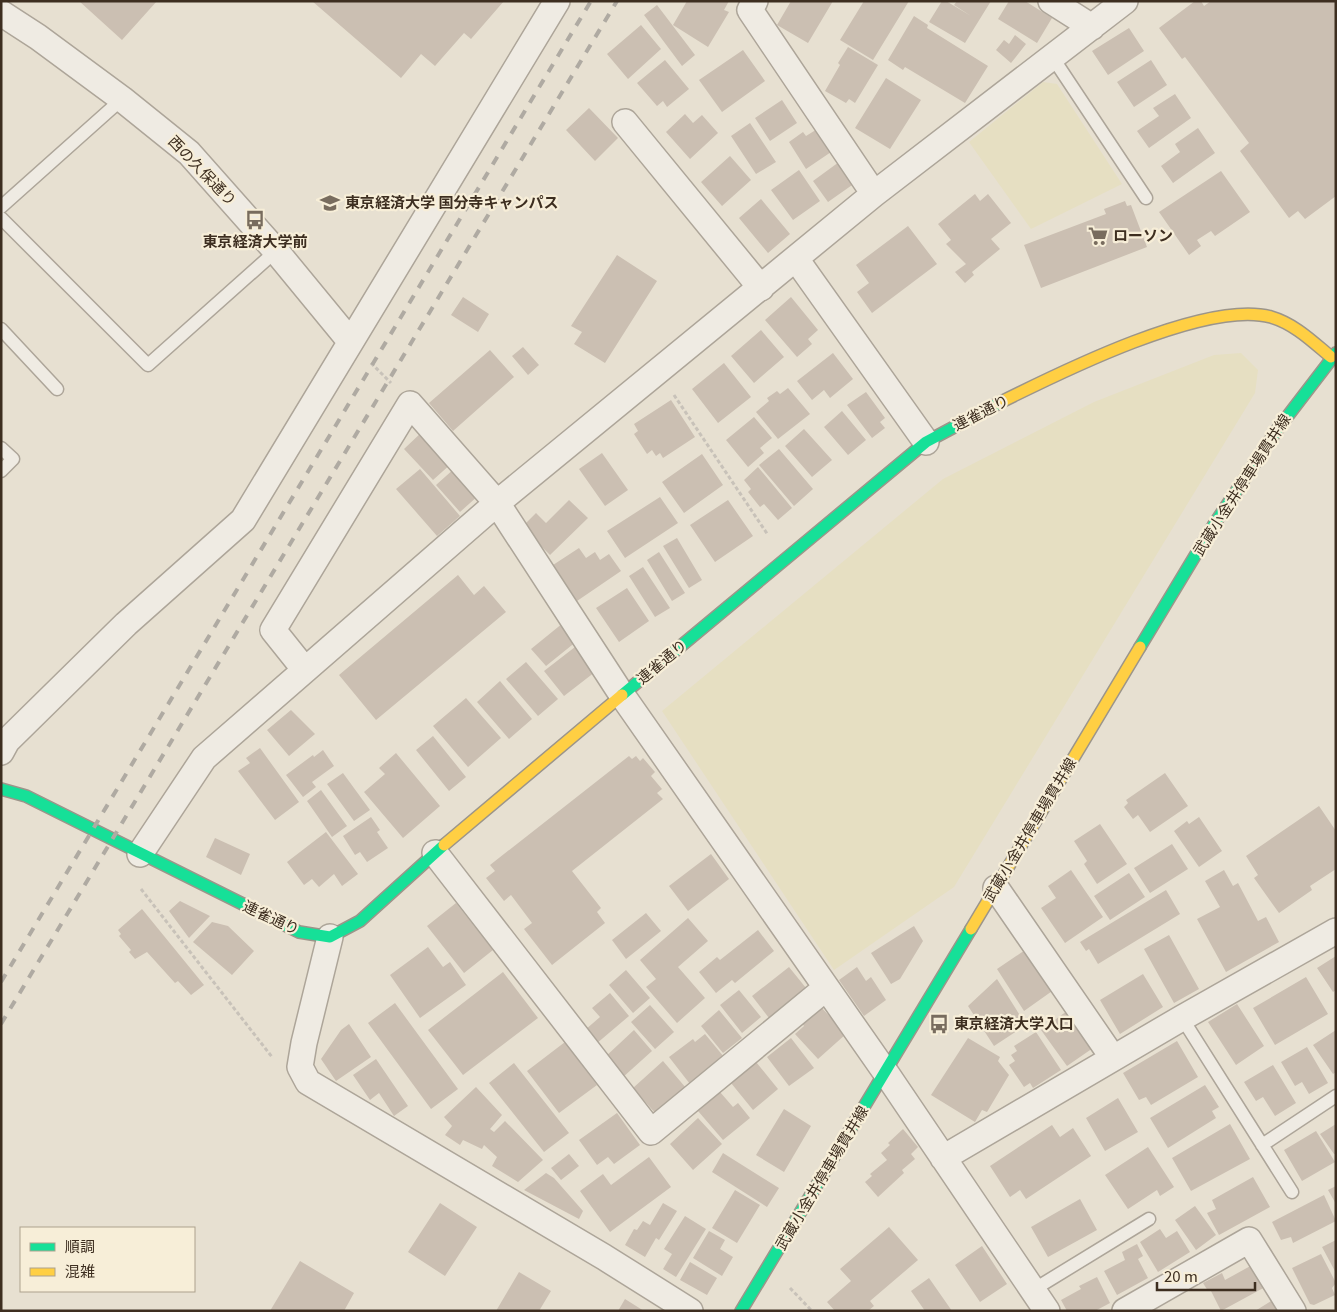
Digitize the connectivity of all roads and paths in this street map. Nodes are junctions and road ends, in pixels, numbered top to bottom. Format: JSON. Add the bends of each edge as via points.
{"nodes":[{"id":1,"x":557,"y":1,"type":"edge"},
{"id":2,"x":755,"y":1,"type":"edge"},
{"id":3,"x":1051,"y":1,"type":"edge"},
{"id":4,"x":1125,"y":1,"type":"edge"},
{"id":5,"x":1,"y":13,"type":"edge"},
{"id":6,"x":1092,"y":27,"type":"junction"},
{"id":7,"x":1053,"y":58,"type":"junction"},
{"id":8,"x":122,"y":99,"type":"junction"},
{"id":9,"x":626,"y":122,"type":"dead end"},
{"id":10,"x":874,"y":194,"type":"junction"},
{"id":11,"x":1146,"y":198,"type":"dead end"},
{"id":12,"x":1,"y":207,"type":"edge"},
{"id":13,"x":1,"y":218,"type":"edge"},
{"id":14,"x":276,"y":252,"type":"junction"},
{"id":15,"x":796,"y":259,"type":"junction"},
{"id":16,"x":761,"y":288,"type":"junction"},
{"id":17,"x":1,"y":329,"type":"edge"},
{"id":18,"x":350,"y":341,"type":"junction"},
{"id":19,"x":1333,"y":355,"type":"edge"},
{"id":20,"x":658,"y":372,"type":"junction"},
{"id":21,"x":58,"y":389,"type":"dead end"},
{"id":22,"x":410,"y":404,"type":"junction"},
{"id":23,"x":926,"y":442,"type":"junction"},
{"id":24,"x":1,"y":448,"type":"edge"},
{"id":25,"x":1,"y":471,"type":"edge"},
{"id":26,"x":498,"y":503,"type":"junction"},
{"id":27,"x":785,"y":560,"type":"junction"},
{"id":28,"x":305,"y":670,"type":"junction"},
{"id":29,"x":622,"y":695,"type":"junction"},
{"id":30,"x":3,"y":743,"type":"edge"},
{"id":31,"x":1,"y":790,"type":"edge"},
{"id":32,"x":140,"y":854,"type":"junction"},
{"id":33,"x":435,"y":854,"type":"junction"},
{"id":34,"x":996,"y":888,"type":"junction"},
{"id":35,"x":1336,"y":931,"type":"edge"},
{"id":36,"x":330,"y":937,"type":"junction"},
{"id":37,"x":826,"y":988,"type":"junction"},
{"id":38,"x":1182,"y":1018,"type":"junction"},
{"id":39,"x":1113,"y":1058,"type":"junction"},
{"id":40,"x":300,"y":1067,"type":"junction"},
{"id":41,"x":886,"y":1073,"type":"junction"},
{"id":42,"x":1336,"y":1096,"type":"edge"},
{"id":43,"x":1262,"y":1145,"type":"junction"},
{"id":44,"x":943,"y":1158,"type":"junction"},
{"id":45,"x":1292,"y":1192,"type":"dead end"},
{"id":46,"x":1149,"y":1219,"type":"dead end"},
{"id":47,"x":790,"y":1288,"type":"dead end"},
{"id":48,"x":1033,"y":1290,"type":"junction"},
{"id":49,"x":690,"y":1311,"type":"edge"},
{"id":50,"x":741,"y":1311,"type":"edge"},
{"id":51,"x":812,"y":1311,"type":"edge"},
{"id":52,"x":1047,"y":1311,"type":"edge"},
{"id":53,"x":1125,"y":1311,"type":"edge"},
{"id":54,"x":1292,"y":1311,"type":"edge"}],
"edges":[{"from":1,"to":18,"type":"street"},
{"from":2,"to":10,"type":"street","via":[[750,10]]},
{"from":3,"to":6,"type":"street"},
{"from":4,"to":6,"type":"street"},
{"from":5,"to":8,"type":"street","name":"西の久保通り"},
{"from":6,"to":7,"type":"street"},
{"from":7,"to":10,"type":"street"},
{"from":7,"to":11,"type":"lane"},
{"from":8,"to":12,"type":"lane"},
{"from":8,"to":14,"type":"street","name":"西の久保通り","via":[[189,153]]},
{"from":9,"to":16,"type":"street"},
{"from":10,"to":15,"type":"street"},
{"from":13,"to":14,"type":"lane","via":[[148,365]]},
{"from":14,"to":18,"type":"street","name":"西の久保通り"},
{"from":15,"to":16,"type":"street"},
{"from":15,"to":23,"type":"street"},
{"from":16,"to":20,"type":"street"},
{"from":17,"to":21,"type":"lane"},
{"from":18,"to":22,"type":"path"},
{"from":18,"to":30,"type":"street","via":[[243,520],[126,624]]},
{"from":19,"to":23,"type":"main road","name":"連雀通り","via":[[1279,319],[1241,313],[1211,318],[1086,361]]},
{"from":19,"to":34,"type":"main road","name":"武蔵小金井停車場貫井線","via":[[1277,430],[1213,526]]},
{"from":20,"to":26,"type":"street"},
{"from":20,"to":27,"type":"path"},
{"from":22,"to":26,"type":"street"},
{"from":22,"to":28,"type":"street","via":[[273,630]]},
{"from":23,"to":27,"type":"main road","name":"連雀通り"},
{"from":24,"to":25,"type":"lane","via":[[12,459]]},
{"from":26,"to":28,"type":"street"},
{"from":26,"to":29,"type":"street"},
{"from":27,"to":29,"type":"main road","name":"連雀通り"},
{"from":28,"to":32,"type":"street","via":[[204,758]]},
{"from":29,"to":33,"type":"main road","name":"連雀通り"},
{"from":29,"to":37,"type":"street"},
{"from":31,"to":32,"type":"main road","name":"連雀通り","via":[[26,796]]},
{"from":32,"to":36,"type":"main road","name":"連雀通り","via":[[299,932]]},
{"from":32,"to":40,"type":"path","via":[[145,878],[140,890],[283,1071]]},
{"from":33,"to":36,"type":"main road","name":"連雀通り","via":[[360,921]]},
{"from":33,"to":37,"type":"street","via":[[651,1132]]},
{"from":34,"to":39,"type":"street"},
{"from":34,"to":41,"type":"main road","name":"武蔵小金井停車場貫井線"},
{"from":35,"to":38,"type":"street"},
{"from":36,"to":40,"type":"street"},
{"from":37,"to":41,"type":"street"},
{"from":38,"to":39,"type":"street"},
{"from":38,"to":43,"type":"lane"},
{"from":39,"to":44,"type":"street"},
{"from":40,"to":49,"type":"street","via":[[308,1082]]},
{"from":41,"to":44,"type":"street"},
{"from":41,"to":50,"type":"main road","name":"武蔵小金井停車場貫井線"},
{"from":42,"to":43,"type":"lane"},
{"from":43,"to":45,"type":"lane"},
{"from":44,"to":48,"type":"street"},
{"from":46,"to":48,"type":"lane"},
{"from":47,"to":51,"type":"path"},
{"from":48,"to":52,"type":"street"},
{"from":53,"to":54,"type":"street","via":[[1249,1240]]}]}
